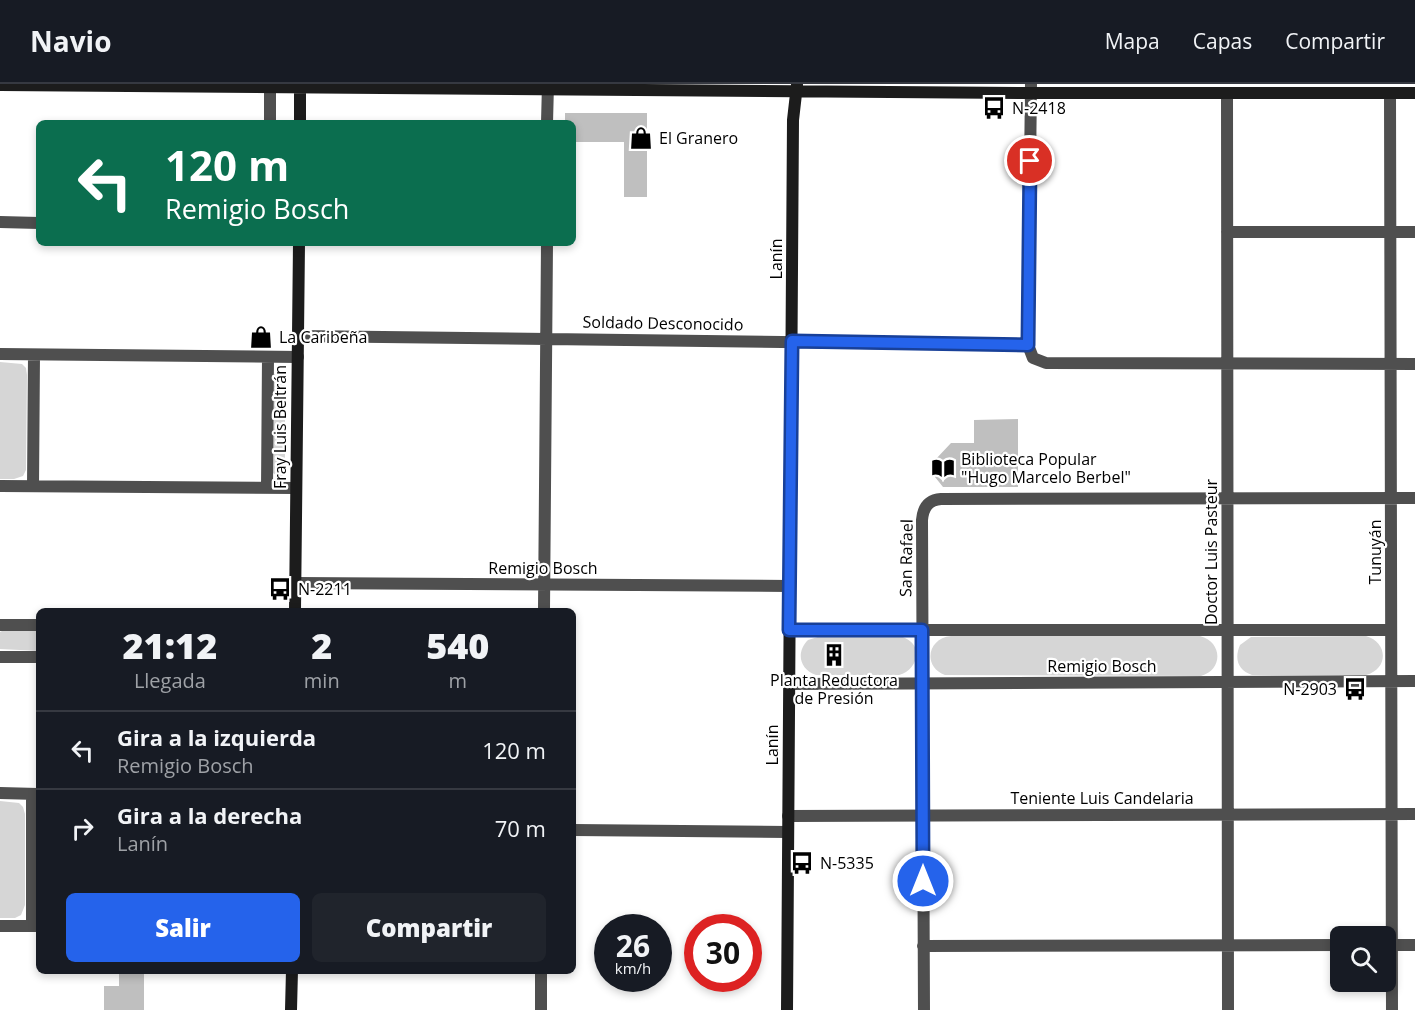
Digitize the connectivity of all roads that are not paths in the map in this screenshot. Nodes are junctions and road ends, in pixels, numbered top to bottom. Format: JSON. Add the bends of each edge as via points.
{"nodes":[{"id":1,"x":0,"y":85,"type":"edge"},
{"id":2,"x":76,"y":85,"type":"edge"},
{"id":3,"x":182,"y":85,"type":"edge"},
{"id":4,"x":300,"y":86,"type":"edge"},
{"id":5,"x":548,"y":86,"type":"edge"},
{"id":6,"x":270,"y":87,"type":"junction"},
{"id":7,"x":797,"y":87,"type":"edge"},
{"id":8,"x":1031,"y":88,"type":"edge"},
{"id":9,"x":1282,"y":89,"type":"edge"},
{"id":10,"x":1227,"y":93,"type":"junction"},
{"id":11,"x":1390,"y":93,"type":"junction"},
{"id":12,"x":1415,"y":93,"type":"edge"},
{"id":13,"x":270,"y":120,"type":"edge"},
{"id":14,"x":300,"y":120,"type":"edge"},
{"id":15,"x":547,"y":120,"type":"edge"},
{"id":16,"x":0,"y":222,"type":"edge"},
{"id":17,"x":36,"y":223,"type":"edge"},
{"id":18,"x":1227,"y":232,"type":"junction"},
{"id":19,"x":1390,"y":232,"type":"junction"},
{"id":20,"x":1415,"y":232,"type":"edge"},
{"id":21,"x":298,"y":246,"type":"edge"},
{"id":22,"x":547,"y":246,"type":"edge"},
{"id":23,"x":298,"y":336,"type":"junction"},
{"id":24,"x":546,"y":339,"type":"junction"},
{"id":25,"x":792,"y":341,"type":"junction"},
{"id":26,"x":1028,"y":345,"type":"junction"},
{"id":27,"x":0,"y":354,"type":"edge"},
{"id":28,"x":34,"y":355,"type":"junction"},
{"id":29,"x":268,"y":357,"type":"junction"},
{"id":30,"x":298,"y":357,"type":"junction"},
{"id":31,"x":1227,"y":363,"type":"junction"},
{"id":32,"x":1391,"y":364,"type":"junction"},
{"id":33,"x":1415,"y":364,"type":"edge"},
{"id":34,"x":0,"y":486,"type":"edge"},
{"id":35,"x":33,"y":486,"type":"junction"},
{"id":36,"x":267,"y":488,"type":"junction"},
{"id":37,"x":296,"y":488,"type":"junction"},
{"id":38,"x":1228,"y":498,"type":"junction"},
{"id":39,"x":1391,"y":498,"type":"junction"},
{"id":40,"x":1415,"y":498,"type":"edge"},
{"id":41,"x":296,"y":583,"type":"junction"},
{"id":42,"x":544,"y":584,"type":"junction"},
{"id":43,"x":790,"y":586,"type":"junction"},
{"id":44,"x":296,"y":608,"type":"edge"},
{"id":45,"x":544,"y":608,"type":"edge"},
{"id":46,"x":0,"y":625,"type":"edge"},
{"id":47,"x":36,"y":625,"type":"edge"},
{"id":48,"x":789,"y":630,"type":"junction"},
{"id":49,"x":922,"y":630,"type":"junction"},
{"id":50,"x":1228,"y":630,"type":"junction"},
{"id":51,"x":1391,"y":630,"type":"junction"},
{"id":52,"x":0,"y":657,"type":"edge"},
{"id":53,"x":36,"y":657,"type":"edge"},
{"id":54,"x":1391,"y":681,"type":"junction"},
{"id":55,"x":1415,"y":681,"type":"edge"},
{"id":56,"x":1228,"y":682,"type":"junction"},
{"id":57,"x":922,"y":683,"type":"junction"},
{"id":58,"x":789,"y":684,"type":"junction"},
{"id":59,"x":0,"y":794,"type":"edge"},
{"id":60,"x":35,"y":794,"type":"edge"},
{"id":61,"x":1228,"y":814,"type":"junction"},
{"id":62,"x":1392,"y":814,"type":"junction"},
{"id":63,"x":1415,"y":814,"type":"edge"},
{"id":64,"x":788,"y":816,"type":"junction"},
{"id":65,"x":923,"y":816,"type":"junction"},
{"id":66,"x":576,"y":830,"type":"edge"},
{"id":67,"x":788,"y":831,"type":"junction"},
{"id":68,"x":0,"y":926,"type":"edge"},
{"id":69,"x":35,"y":926,"type":"edge"},
{"id":70,"x":1389,"y":926,"type":"edge"},
{"id":71,"x":1228,"y":945,"type":"junction"},
{"id":72,"x":1330,"y":945,"type":"edge"},
{"id":73,"x":1396,"y":945,"type":"edge"},
{"id":74,"x":1415,"y":945,"type":"edge"},
{"id":75,"x":923,"y":946,"type":"junction"},
{"id":76,"x":292,"y":974,"type":"edge"},
{"id":77,"x":541,"y":974,"type":"edge"},
{"id":78,"x":1391,"y":992,"type":"edge"},
{"id":79,"x":291,"y":1010,"type":"edge"},
{"id":80,"x":541,"y":1010,"type":"edge"},
{"id":81,"x":787,"y":1010,"type":"edge"},
{"id":82,"x":924,"y":1010,"type":"edge"},
{"id":83,"x":1228,"y":1010,"type":"edge"},
{"id":84,"x":1392,"y":1010,"type":"edge"}],
"edges":[{"from":1,"to":2,"type":"main road"},
{"from":2,"to":3,"type":"main road"},
{"from":3,"to":6,"type":"main road"},
{"from":4,"to":5,"type":"main road"},
{"from":4,"to":6,"type":"main road"},
{"from":4,"to":14,"type":"main road"},
{"from":5,"to":7,"type":"main road"},
{"from":5,"to":15,"type":"street"},
{"from":6,"to":13,"type":"street"},
{"from":7,"to":8,"type":"main road"},
{"from":7,"to":25,"type":"main road","name":"Lanín","via":[[793,120]]},
{"from":8,"to":10,"type":"main road"},
{"from":8,"to":26,"type":"street"},
{"from":9,"to":10,"type":"main road"},
{"from":9,"to":11,"type":"main road"},
{"from":10,"to":18,"type":"street","name":"Doctor Luis Pasteur"},
{"from":11,"to":12,"type":"main road"},
{"from":11,"to":19,"type":"street","name":"Tunuyán"},
{"from":16,"to":17,"type":"street"},
{"from":18,"to":19,"type":"street"},
{"from":18,"to":31,"type":"street","name":"Doctor Luis Pasteur"},
{"from":19,"to":20,"type":"street"},
{"from":19,"to":32,"type":"street","name":"Tunuyán"},
{"from":21,"to":23,"type":"main road","name":"Fray Luis Beltrán"},
{"from":22,"to":24,"type":"street"},
{"from":23,"to":24,"type":"street","name":"Soldado Desconocido"},
{"from":23,"to":30,"type":"main road","name":"Fray Luis Beltrán"},
{"from":24,"to":25,"type":"street","name":"Soldado Desconocido"},
{"from":24,"to":42,"type":"street"},
{"from":25,"to":26,"type":"street","name":"Soldado Desconocido"},
{"from":25,"to":43,"type":"main road","name":"Lanín"},
{"from":26,"to":31,"type":"street","via":[[1030,355],[1046,363]]},
{"from":27,"to":28,"type":"street"},
{"from":28,"to":29,"type":"street"},
{"from":28,"to":35,"type":"street"},
{"from":29,"to":30,"type":"street"},
{"from":29,"to":36,"type":"street","name":"Fray Luis Beltrán"},
{"from":30,"to":37,"type":"main road","name":"Fray Luis Beltrán"},
{"from":31,"to":32,"type":"street"},
{"from":31,"to":38,"type":"street","name":"Doctor Luis Pasteur"},
{"from":32,"to":33,"type":"street"},
{"from":32,"to":39,"type":"street","name":"Tunuyán"},
{"from":34,"to":35,"type":"street"},
{"from":35,"to":36,"type":"street"},
{"from":36,"to":37,"type":"street"},
{"from":37,"to":41,"type":"main road","name":"Fray Luis Beltrán"},
{"from":38,"to":39,"type":"street"},
{"from":38,"to":49,"type":"street","name":"San Rafael","via":[[932,501],[927,504],[922,520]]},
{"from":38,"to":50,"type":"street","name":"Doctor Luis Pasteur"},
{"from":39,"to":40,"type":"street"},
{"from":39,"to":51,"type":"street","name":"Tunuyán"},
{"from":41,"to":42,"type":"street","name":"Remigio Bosch"},
{"from":41,"to":44,"type":"main road","name":"Fray Luis Beltrán"},
{"from":42,"to":43,"type":"street","name":"Remigio Bosch"},
{"from":42,"to":45,"type":"street"},
{"from":43,"to":48,"type":"main road","name":"Lanín"},
{"from":46,"to":47,"type":"street"},
{"from":48,"to":49,"type":"street"},
{"from":48,"to":58,"type":"main road","name":"Lanín"},
{"from":49,"to":50,"type":"street"},
{"from":49,"to":57,"type":"street","name":"San Rafael"},
{"from":50,"to":51,"type":"street"},
{"from":50,"to":56,"type":"street","name":"Doctor Luis Pasteur"},
{"from":51,"to":54,"type":"street","name":"Tunuyán"},
{"from":52,"to":53,"type":"street"},
{"from":54,"to":55,"type":"street","name":"Remigio Bosch"},
{"from":54,"to":56,"type":"street","name":"Remigio Bosch"},
{"from":54,"to":62,"type":"street","name":"Tunuyán"},
{"from":56,"to":57,"type":"street","name":"Remigio Bosch"},
{"from":56,"to":61,"type":"street","name":"Doctor Luis Pasteur"},
{"from":57,"to":58,"type":"street","name":"Remigio Bosch"},
{"from":57,"to":65,"type":"street","name":"San Rafael"},
{"from":58,"to":64,"type":"main road","name":"Lanín"},
{"from":59,"to":60,"type":"street"},
{"from":60,"to":69,"type":"street"},
{"from":61,"to":62,"type":"street","name":"Teniente Luis Candelaria"},
{"from":61,"to":65,"type":"street","name":"Teniente Luis Candelaria"},
{"from":61,"to":71,"type":"street","name":"Doctor Luis Pasteur"},
{"from":62,"to":63,"type":"street","name":"Teniente Luis Candelaria"},
{"from":62,"to":70,"type":"street","name":"Tunuyán"},
{"from":64,"to":65,"type":"street","name":"Teniente Luis Candelaria"},
{"from":64,"to":67,"type":"main road","name":"Lanín"},
{"from":65,"to":75,"type":"street","name":"San Rafael"},
{"from":66,"to":67,"type":"street"},
{"from":67,"to":81,"type":"main road","name":"Lanín"},
{"from":68,"to":69,"type":"street"},
{"from":71,"to":72,"type":"street"},
{"from":71,"to":75,"type":"street"},
{"from":71,"to":83,"type":"street","name":"Doctor Luis Pasteur"},
{"from":73,"to":74,"type":"street"},
{"from":75,"to":82,"type":"street","name":"San Rafael"},
{"from":76,"to":79,"type":"main road"},
{"from":77,"to":80,"type":"street"},
{"from":78,"to":84,"type":"street","name":"Tunuyán"}]}
